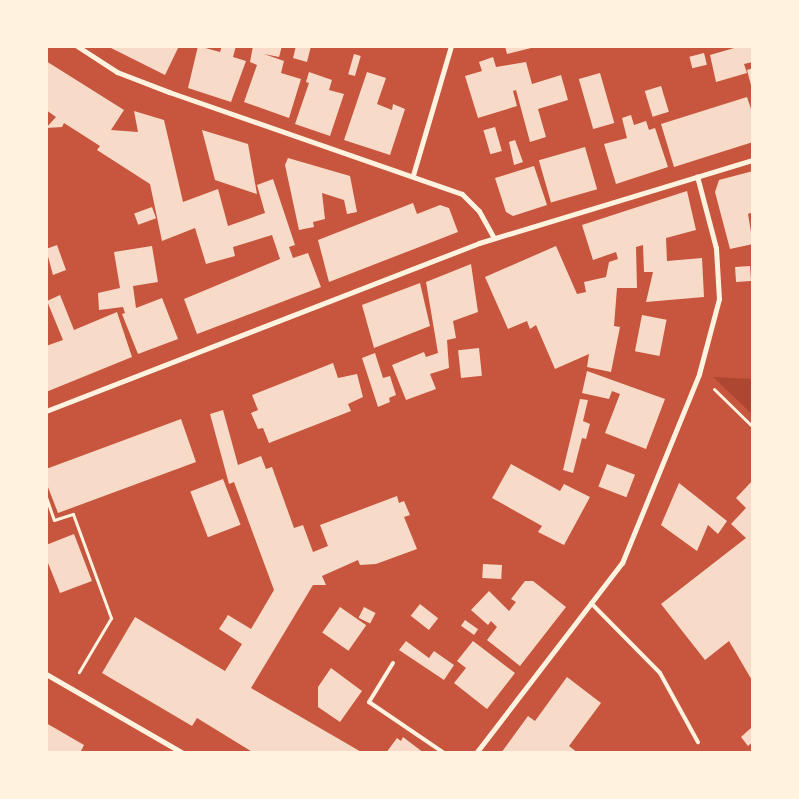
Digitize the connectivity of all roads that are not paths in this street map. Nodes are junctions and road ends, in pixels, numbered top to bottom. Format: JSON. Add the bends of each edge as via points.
{"nodes":[{"id":1,"x":77,"y":46,"type":"edge"},
{"id":2,"x":451,"y":46,"type":"edge"},
{"id":3,"x":753,"y":160,"type":"edge"},
{"id":4,"x":413,"y":175,"type":"junction"},
{"id":5,"x":697,"y":176,"type":"junction"},
{"id":6,"x":494,"y":238,"type":"junction"},
{"id":7,"x":46,"y":411,"type":"edge"},
{"id":8,"x":591,"y":603,"type":"junction"},
{"id":9,"x":393,"y":663,"type":"dead end"},
{"id":10,"x":46,"y":674,"type":"edge"},
{"id":11,"x":698,"y":742,"type":"dead end"},
{"id":12,"x":183,"y":753,"type":"edge"},
{"id":13,"x":444,"y":753,"type":"edge"},
{"id":14,"x":476,"y":753,"type":"edge"}],
"edges":[{"from":1,"to":4,"type":"street","via":[[117,72],[168,92]]},
{"from":2,"to":4,"type":"street"},
{"from":3,"to":5,"type":"street"},
{"from":4,"to":6,"type":"street","via":[[462,194],[479,212]]},
{"from":5,"to":6,"type":"street"},
{"from":5,"to":8,"type":"street","via":[[716,248],[719,299],[699,374],[622,563]]},
{"from":6,"to":7,"type":"street"},
{"from":8,"to":11,"type":"lane","via":[[660,672]]},
{"from":8,"to":14,"type":"street"},
{"from":9,"to":13,"type":"lane","via":[[369,702]]},
{"from":10,"to":12,"type":"street"}]}
